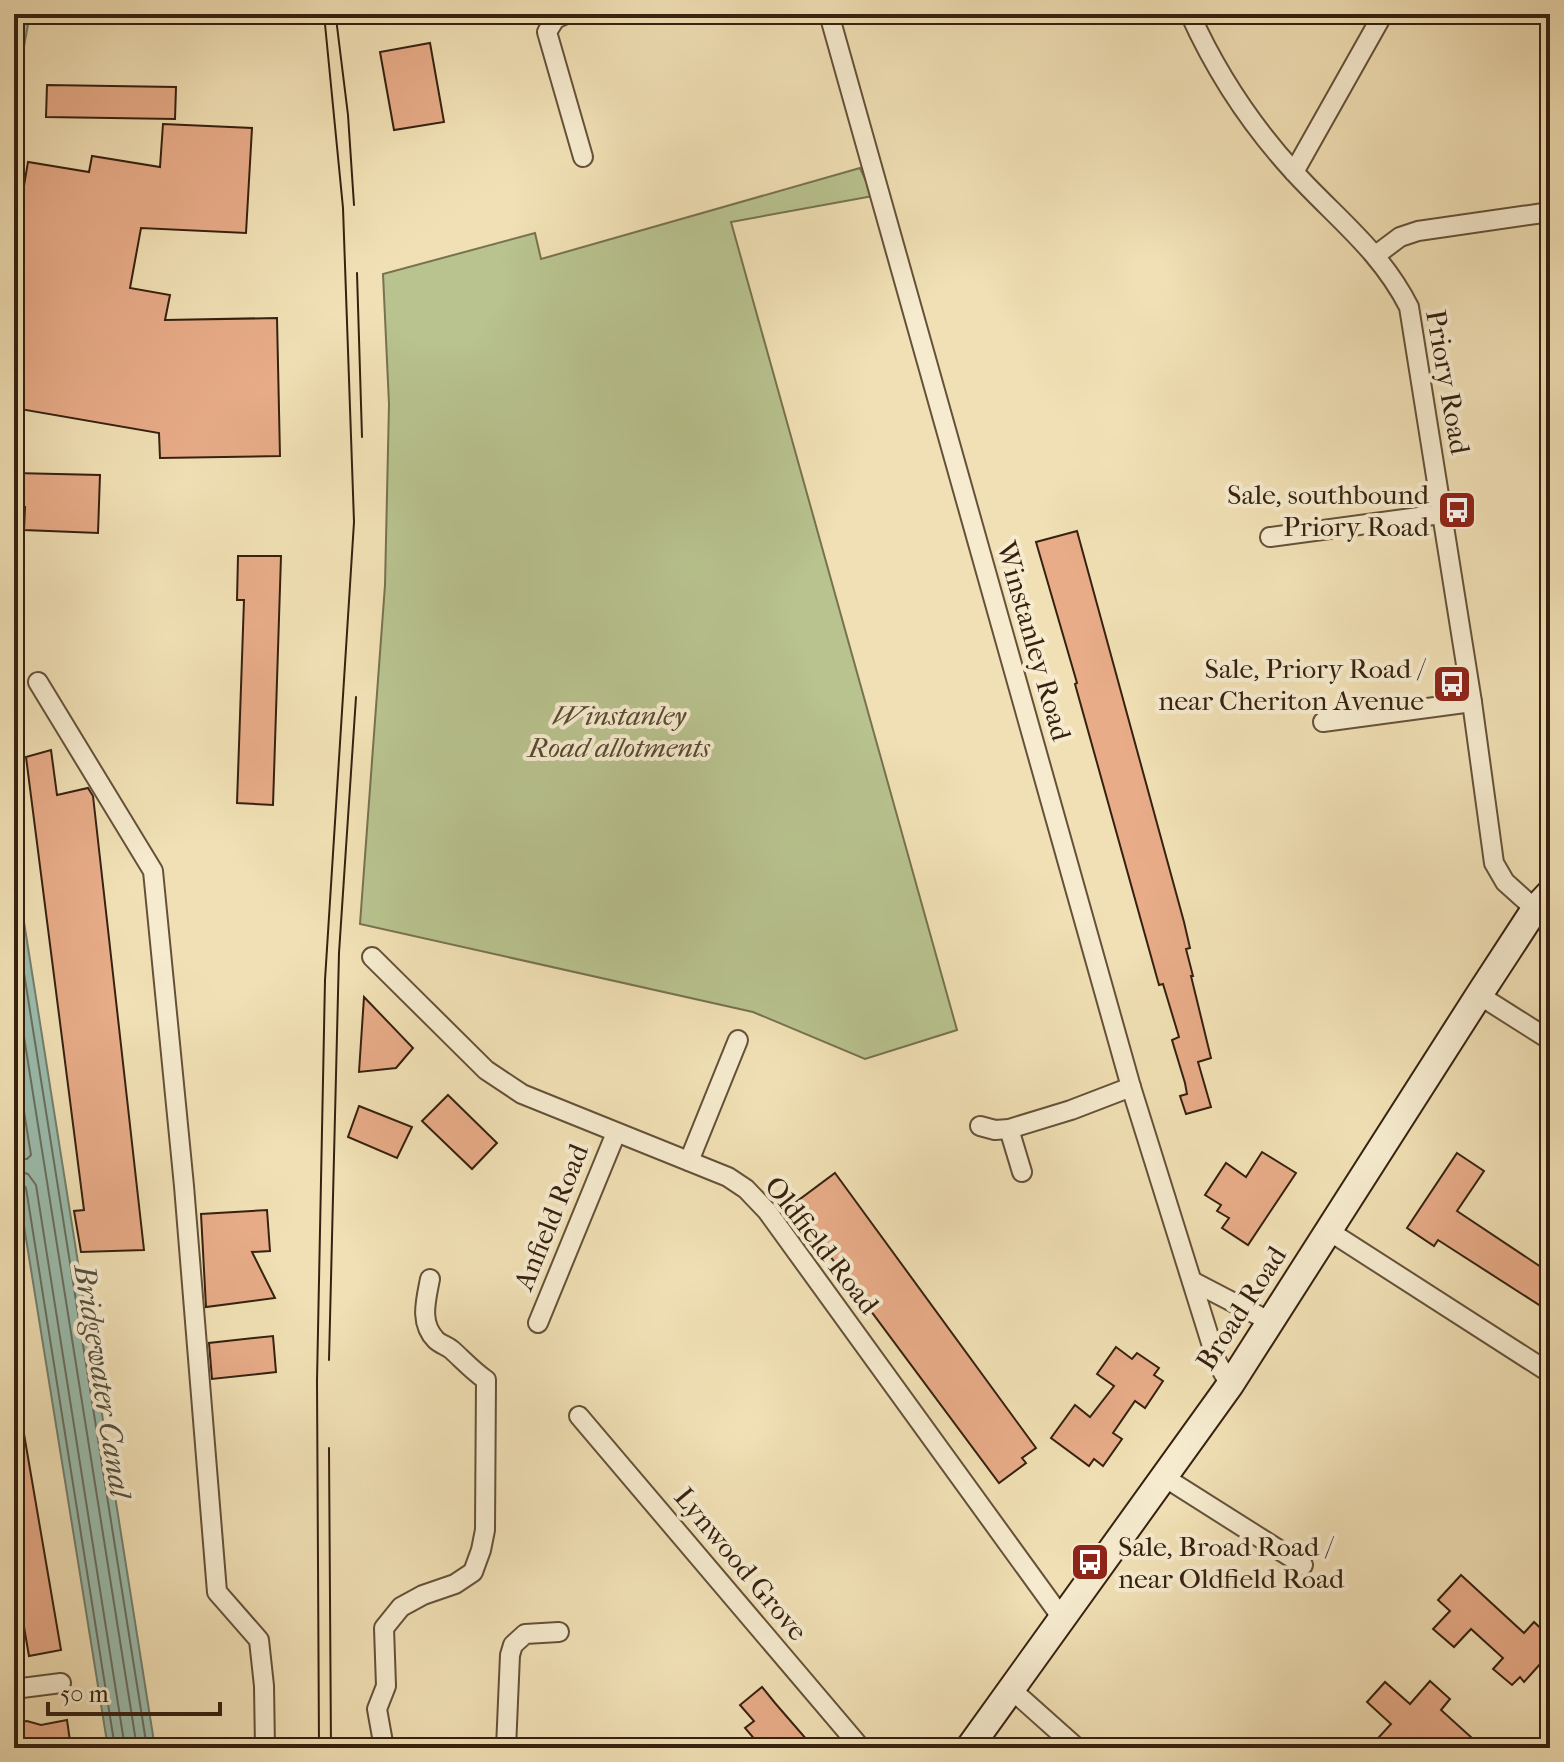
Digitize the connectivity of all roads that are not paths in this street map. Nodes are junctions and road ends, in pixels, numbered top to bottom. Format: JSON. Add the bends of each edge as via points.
{"nodes":[{"id":1,"x":566,"y":14,"type":"edge"},
{"id":2,"x":829,"y":14,"type":"edge"},
{"id":3,"x":1190,"y":14,"type":"edge"},
{"id":4,"x":1383,"y":14,"type":"edge"},
{"id":5,"x":583,"y":157,"type":"dead end"},
{"id":6,"x":1294,"y":172,"type":"junction"},
{"id":7,"x":1550,"y":212,"type":"edge"},
{"id":8,"x":1376,"y":255,"type":"junction"},
{"id":9,"x":1441,"y":514,"type":"junction"},
{"id":10,"x":1270,"y":537,"type":"dead end"},
{"id":11,"x":38,"y":682,"type":"dead end"},
{"id":12,"x":1472,"y":702,"type":"junction"},
{"id":13,"x":1323,"y":722,"type":"dead end"},
{"id":14,"x":1542,"y":901,"type":"edge"},
{"id":15,"x":372,"y":957,"type":"dead end"},
{"id":16,"x":1479,"y":995,"type":"junction"},
{"id":17,"x":738,"y":1040,"type":"dead end"},
{"id":18,"x":1550,"y":1040,"type":"edge"},
{"id":19,"x":1131,"y":1087,"type":"junction"},
{"id":20,"x":980,"y":1126,"type":"dead end"},
{"id":21,"x":1009,"y":1129,"type":"junction"},
{"id":22,"x":616,"y":1133,"type":"junction"},
{"id":23,"x":689,"y":1161,"type":"junction"},
{"id":24,"x":1022,"y":1172,"type":"dead end"},
{"id":25,"x":1329,"y":1231,"type":"junction"},
{"id":26,"x":430,"y":1279,"type":"dead end"},
{"id":27,"x":1192,"y":1281,"type":"junction"},
{"id":28,"x":1271,"y":1322,"type":"junction"},
{"id":29,"x":538,"y":1323,"type":"dead end"},
{"id":30,"x":1550,"y":1373,"type":"edge"},
{"id":31,"x":1230,"y":1385,"type":"junction"},
{"id":32,"x":579,"y":1416,"type":"dead end"},
{"id":33,"x":1164,"y":1477,"type":"junction"},
{"id":34,"x":1303,"y":1565,"type":"dead end"},
{"id":35,"x":1062,"y":1618,"type":"junction"},
{"id":36,"x":559,"y":1632,"type":"dead end"},
{"id":37,"x":61,"y":1683,"type":"dead end"},
{"id":38,"x":14,"y":1689,"type":"edge"},
{"id":39,"x":1012,"y":1690,"type":"junction"},
{"id":40,"x":265,"y":1748,"type":"edge"},
{"id":41,"x":384,"y":1748,"type":"edge"},
{"id":42,"x":506,"y":1748,"type":"edge"},
{"id":43,"x":861,"y":1748,"type":"edge"},
{"id":44,"x":969,"y":1748,"type":"edge"},
{"id":45,"x":1077,"y":1748,"type":"edge"}],
"edges":[{"from":1,"to":5,"type":"street","via":[[547,32]]},
{"from":2,"to":19,"type":"street","name":"Winstanley Road"},
{"from":3,"to":6,"type":"street","name":"Priory Road","via":[[1231,92]]},
{"from":4,"to":6,"type":"street"},
{"from":6,"to":8,"type":"street","name":"Priory Road"},
{"from":7,"to":8,"type":"street","via":[[1418,231]]},
{"from":8,"to":9,"type":"street","name":"Priory Road","via":[[1409,307]]},
{"from":9,"to":10,"type":"street"},
{"from":9,"to":12,"type":"street","name":"Priory Road"},
{"from":11,"to":40,"type":"street","via":[[153,871],[217,1592],[259,1640]]},
{"from":12,"to":13,"type":"street"},
{"from":12,"to":14,"type":"street","name":"Priory Road","via":[[1494,863],[1505,882]]},
{"from":14,"to":16,"type":"street","name":"Broad Road"},
{"from":15,"to":22,"type":"street","name":"Oldfield Road","via":[[486,1070],[522,1094]]},
{"from":16,"to":18,"type":"street"},
{"from":16,"to":25,"type":"street","name":"Broad Road"},
{"from":17,"to":23,"type":"street"},
{"from":19,"to":21,"type":"street"},
{"from":19,"to":27,"type":"street","name":"Winstanley Road"},
{"from":20,"to":21,"type":"street"},
{"from":21,"to":24,"type":"street"},
{"from":22,"to":23,"type":"street","name":"Oldfield Road"},
{"from":22,"to":29,"type":"street","name":"Anfield Road"},
{"from":23,"to":35,"type":"street","name":"Oldfield Road","via":[[728,1177],[767,1211]]},
{"from":25,"to":28,"type":"street","name":"Broad Road"},
{"from":25,"to":30,"type":"street"},
{"from":26,"to":41,"type":"street","via":[[424,1314],[430,1330],[486,1380],[485,1530],[473,1572],[401,1607],[384,1628],[386,1686],[377,1709]]},
{"from":27,"to":28,"type":"street"},
{"from":27,"to":31,"type":"street","name":"Winstanley Road","via":[[1217,1362]]},
{"from":28,"to":31,"type":"street","name":"Broad Road"},
{"from":31,"to":33,"type":"street","name":"Broad Road"},
{"from":32,"to":43,"type":"street","name":"Lynwood Grove"},
{"from":33,"to":34,"type":"street"},
{"from":33,"to":35,"type":"street","name":"Broad Road"},
{"from":35,"to":39,"type":"street","name":"Broad Road"},
{"from":36,"to":42,"type":"street","via":[[525,1634],[513,1645]]},
{"from":37,"to":38,"type":"street"},
{"from":39,"to":44,"type":"street","name":"Broad Road"},
{"from":39,"to":45,"type":"street"}]}
